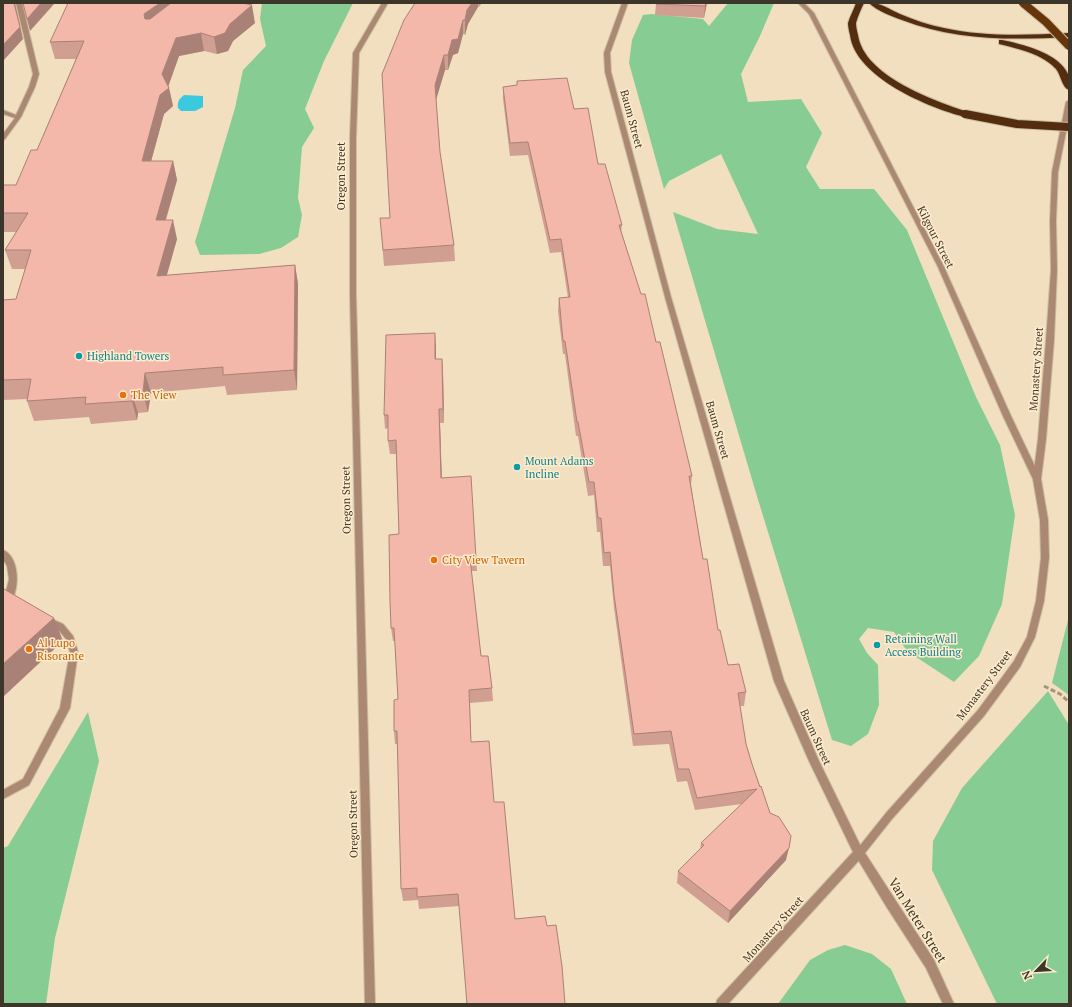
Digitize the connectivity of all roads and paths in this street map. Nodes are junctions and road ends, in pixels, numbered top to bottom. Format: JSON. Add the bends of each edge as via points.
{"nodes":[{"id":1,"x":19,"y":3,"type":"edge"},
{"id":2,"x":385,"y":3,"type":"edge"},
{"id":3,"x":625,"y":3,"type":"edge"},
{"id":4,"x":801,"y":3,"type":"edge"},
{"id":5,"x":873,"y":3,"type":"edge"},
{"id":6,"x":1024,"y":3,"type":"edge"},
{"id":7,"x":858,"y":6,"type":"edge"},
{"id":8,"x":1069,"y":35,"type":"edge"},
{"id":9,"x":978,"y":36,"type":"junction"},
{"id":10,"x":1069,"y":46,"type":"edge"},
{"id":11,"x":1069,"y":87,"type":"edge"},
{"id":12,"x":1069,"y":102,"type":"edge"},
{"id":13,"x":3,"y":112,"type":"edge"},
{"id":14,"x":18,"y":117,"type":"junction"},
{"id":15,"x":1069,"y":127,"type":"edge"},
{"id":16,"x":3,"y":138,"type":"edge"},
{"id":17,"x":1037,"y":479,"type":"junction"},
{"id":18,"x":3,"y":553,"type":"edge"},
{"id":19,"x":8,"y":603,"type":"edge"},
{"id":20,"x":40,"y":616,"type":"edge"},
{"id":21,"x":1044,"y":686,"type":"dead end"},
{"id":22,"x":1069,"y":702,"type":"edge"},
{"id":23,"x":3,"y":796,"type":"edge"},
{"id":24,"x":860,"y":853,"type":"junction"},
{"id":25,"x":370,"y":1004,"type":"edge"},
{"id":26,"x":721,"y":1004,"type":"edge"},
{"id":27,"x":949,"y":1004,"type":"edge"}],
"edges":[{"from":1,"to":14,"type":"street","via":[[36,74]]},
{"from":2,"to":25,"type":"street","name":"Oregon Street","via":[[356,53],[354,138],[353,295]]},
{"from":3,"to":24,"type":"street","name":"Baum Street","via":[[607,53],[608,72],[668,297],[779,681],[814,761]]},
{"from":4,"to":17,"type":"street","name":"Kilgour Street","via":[[808,10],[941,267]]},
{"from":5,"to":9,"type":"highway","via":[[901,18],[934,29]]},
{"from":6,"to":10,"type":"highway","bridge":true},
{"from":7,"to":15,"type":"highway","bridge":true,"via":[[852,22],[852,37],[871,66],[891,81],[916,95],[965,114],[1013,124]]},
{"from":8,"to":9,"type":"highway"},
{"from":9,"to":11,"type":"highway","via":[[1036,52],[1063,72]]},
{"from":12,"to":17,"type":"street","name":"Monastery Street","via":[[1055,172],[1054,270]]},
{"from":13,"to":14,"type":"street"},
{"from":14,"to":16,"type":"street"},
{"from":17,"to":24,"type":"street","name":"Monastery Street","via":[[1044,520],[1045,558],[1040,601],[1031,637],[1017,664],[981,713],[889,816]]},
{"from":18,"to":19,"type":"street","via":[[14,577],[14,587]]},
{"from":20,"to":23,"type":"street","via":[[60,626],[70,638],[74,652],[65,708],[26,782]]},
{"from":21,"to":22,"type":"path"},
{"from":24,"to":26,"type":"street","name":"Monastery Street"},
{"from":24,"to":27,"type":"street","name":"Van Meter Street","via":[[930,964]]}]}
